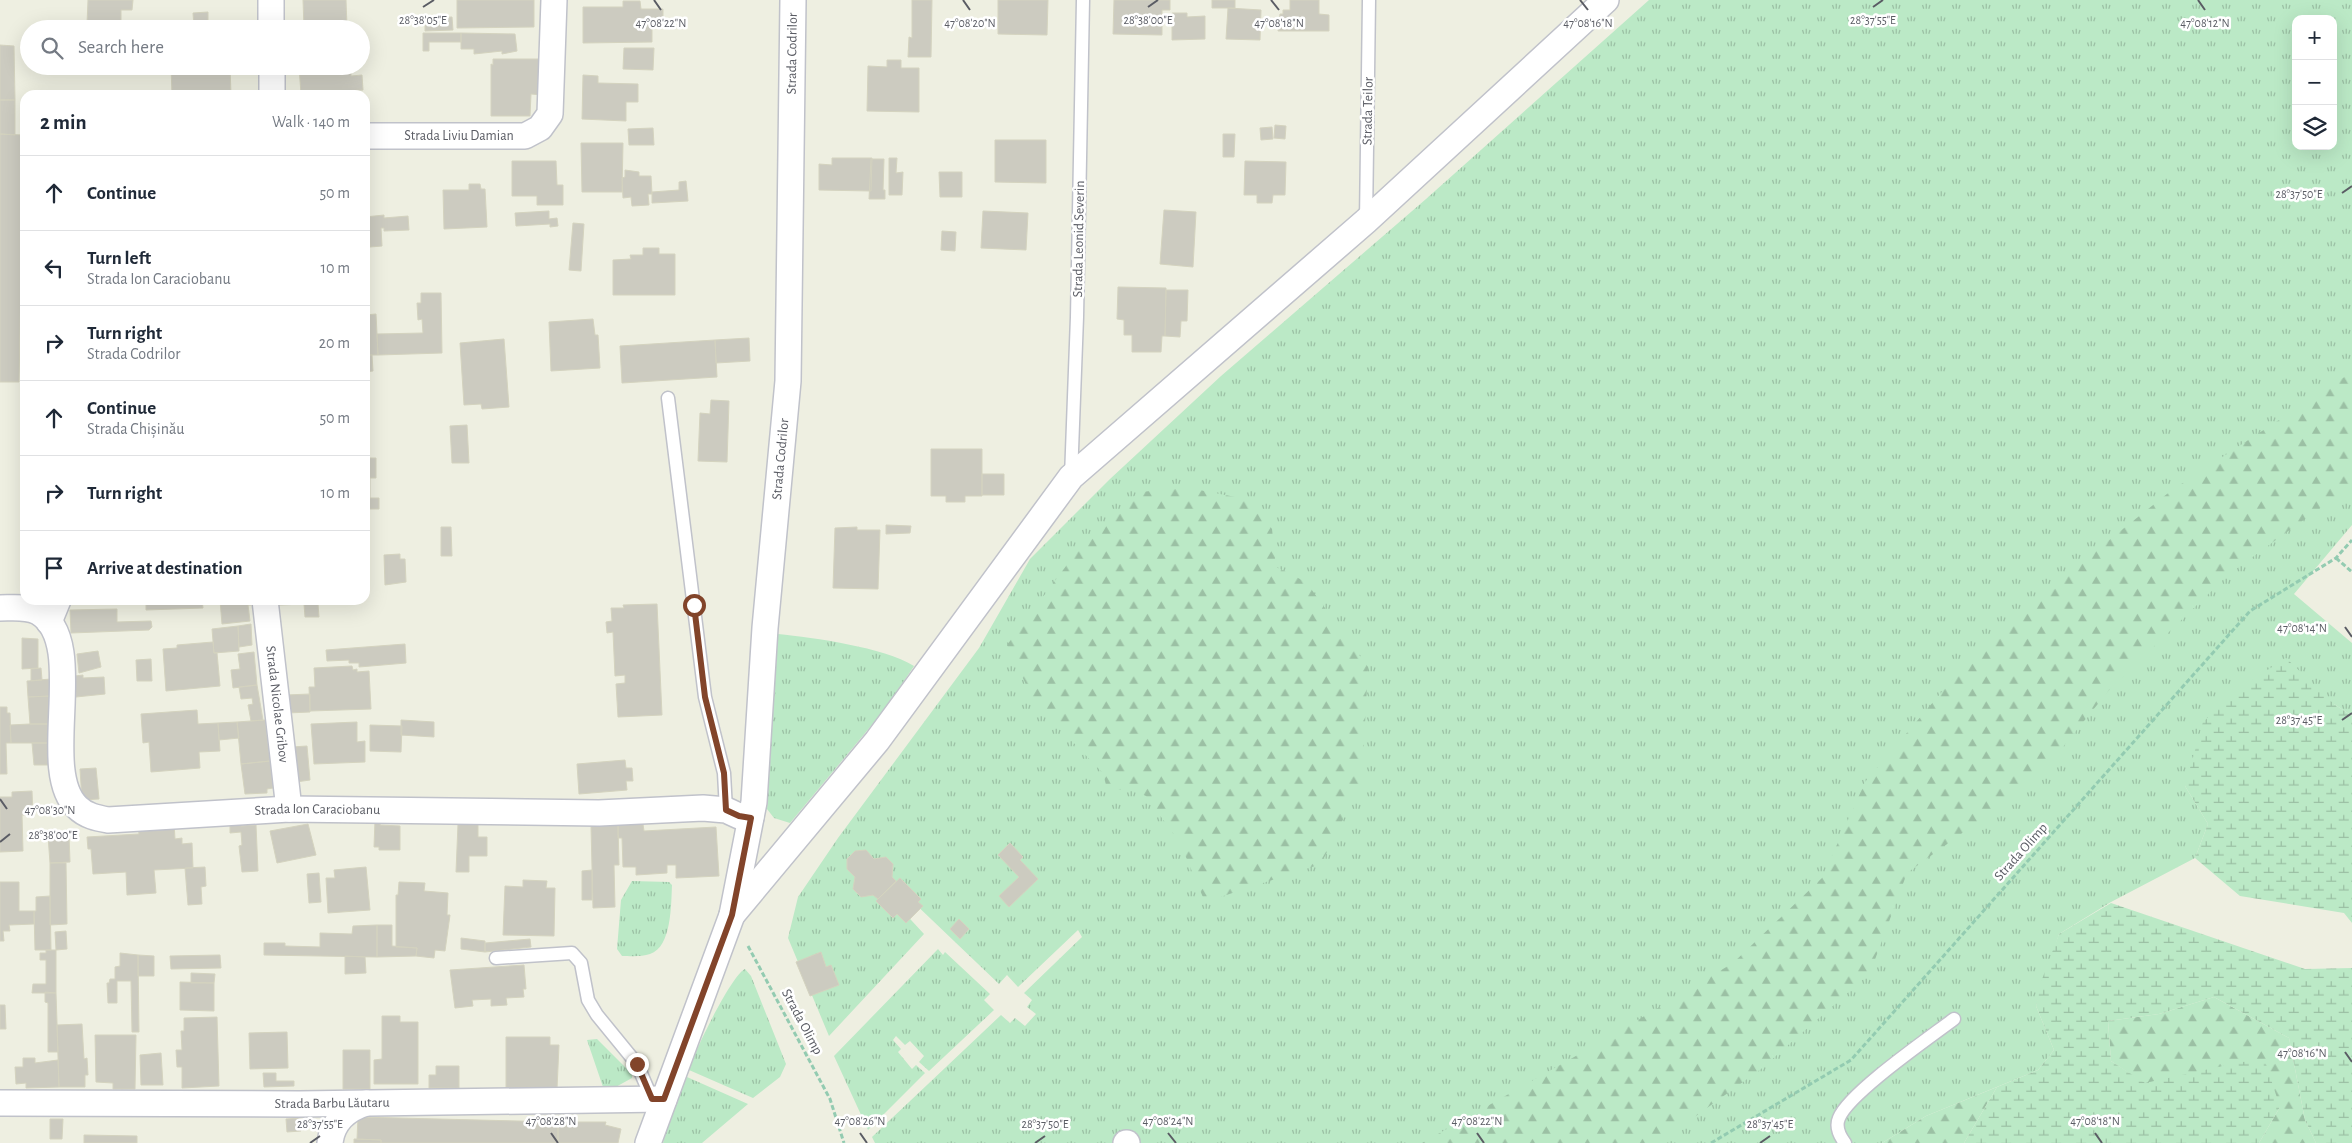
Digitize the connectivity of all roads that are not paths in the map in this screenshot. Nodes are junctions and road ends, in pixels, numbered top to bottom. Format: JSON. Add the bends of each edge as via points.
{"nodes":[{"id":1,"x":271,"y":0,"type":"edge"},
{"id":2,"x":554,"y":0,"type":"edge"},
{"id":3,"x":793,"y":0,"type":"edge"},
{"id":4,"x":1083,"y":0,"type":"edge"},
{"id":5,"x":1369,"y":0,"type":"edge"},
{"id":6,"x":1606,"y":0,"type":"edge"},
{"id":7,"x":271,"y":20,"type":"edge"},
{"id":8,"x":272,"y":75,"type":"edge"},
{"id":9,"x":272,"y":90,"type":"edge"},
{"id":10,"x":370,"y":136,"type":"edge"},
{"id":11,"x":1366,"y":221,"type":"junction"},
{"id":12,"x":668,"y":398,"type":"dead end"},
{"id":13,"x":1071,"y":477,"type":"junction"},
{"id":14,"x":266,"y":605,"type":"edge"},
{"id":15,"x":0,"y":608,"type":"edge"},
{"id":16,"x":54,"y":611,"type":"edge"},
{"id":17,"x":289,"y":809,"type":"junction"},
{"id":18,"x":726,"y":810,"type":"junction"},
{"id":19,"x":751,"y":818,"type":"junction"},
{"id":20,"x":732,"y":915,"type":"junction"},
{"id":21,"x":496,"y":958,"type":"dead end"},
{"id":22,"x":1954,"y":1019,"type":"dead end"},
{"id":23,"x":658,"y":1099,"type":"junction"},
{"id":24,"x":0,"y":1103,"type":"edge"},
{"id":25,"x":367,"y":1103,"type":"junction"},
{"id":26,"x":330,"y":1143,"type":"edge"},
{"id":27,"x":648,"y":1143,"type":"edge"},
{"id":28,"x":1845,"y":1143,"type":"edge"}],
"edges":[{"from":1,"to":7,"type":"street"},
{"from":2,"to":10,"type":"street","name":"Strada Liviu Damian","via":[[550,114],[540,128],[525,136]]},
{"from":3,"to":19,"type":"street","name":"Strada Codrilor","via":[[788,381]]},
{"from":4,"to":13,"type":"lane","name":"Strada Leonid Severin","via":[[1078,317]]},
{"from":5,"to":11,"type":"lane","name":"Strada Teilor"},
{"from":6,"to":11,"type":"street"},
{"from":8,"to":9,"type":"street"},
{"from":11,"to":13,"type":"street"},
{"from":12,"to":18,"type":"lane","via":[[705,697],[724,773]]},
{"from":13,"to":20,"type":"street","via":[[877,740]]},
{"from":14,"to":17,"type":"street","name":"Strada Nicolae Gribov"},
{"from":15,"to":16,"type":"street","name":"Strada Ion Caraciobanu"},
{"from":16,"to":17,"type":"street","name":"Strada Ion Caraciobanu","via":[[62,659],[62,768],[66,791],[77,807],[92,817],[108,820]]},
{"from":17,"to":18,"type":"street","name":"Strada Ion Caraciobanu","via":[[599,813],[704,808]]},
{"from":18,"to":19,"type":"street","name":"Strada Ion Caraciobanu"},
{"from":19,"to":20,"type":"street","name":"Strada Codrilor"},
{"from":20,"to":23,"type":"street"},
{"from":21,"to":23,"type":"lane","via":[[572,952],[581,963],[588,1000],[596,1015],[637,1064]]},
{"from":22,"to":28,"type":"lane","via":[[1860,1092],[1842,1112],[1838,1119],[1838,1132]]},
{"from":23,"to":25,"type":"street","name":"Strada Barbu Lăutaru"},
{"from":23,"to":27,"type":"street"},
{"from":24,"to":25,"type":"street","name":"Strada Barbu Lăutaru"},
{"from":25,"to":26,"type":"street","via":[[343,1116],[331,1133]]}]}
